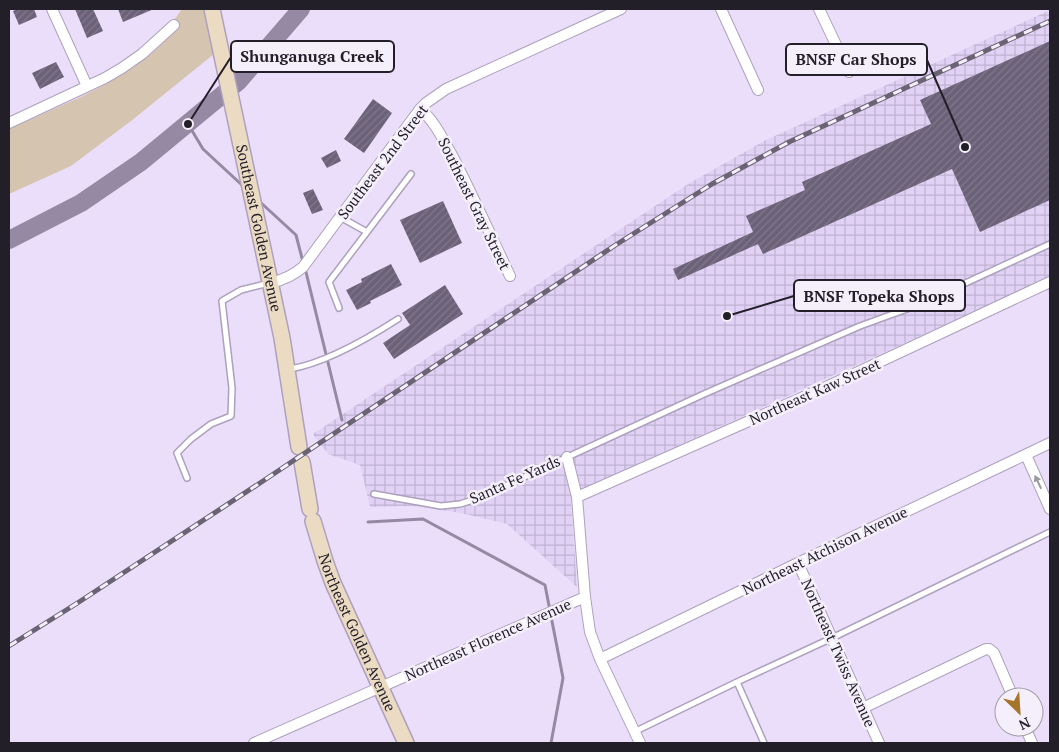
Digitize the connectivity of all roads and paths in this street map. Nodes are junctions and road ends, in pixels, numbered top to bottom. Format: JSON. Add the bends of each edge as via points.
{"nodes":[{"id":1,"x":52,"y":9,"type":"edge"},
{"id":2,"x":212,"y":9,"type":"edge"},
{"id":3,"x":621,"y":9,"type":"edge"},
{"id":4,"x":721,"y":9,"type":"edge"},
{"id":5,"x":819,"y":9,"type":"edge"},
{"id":6,"x":174,"y":25,"type":"dead end"},
{"id":7,"x":848,"y":72,"type":"dead end"},
{"id":8,"x":87,"y":86,"type":"junction"},
{"id":9,"x":758,"y":90,"type":"dead end"},
{"id":10,"x":420,"y":109,"type":"junction"},
{"id":11,"x":9,"y":123,"type":"edge"},
{"id":12,"x":411,"y":174,"type":"dead end"},
{"id":13,"x":340,"y":217,"type":"junction"},
{"id":14,"x":367,"y":232,"type":"junction"},
{"id":15,"x":1050,"y":244,"type":"edge"},
{"id":16,"x":510,"y":276,"type":"dead end"},
{"id":17,"x":1050,"y":282,"type":"edge"},
{"id":18,"x":270,"y":283,"type":"junction"},
{"id":19,"x":339,"y":308,"type":"dead end"},
{"id":20,"x":398,"y":319,"type":"dead end"},
{"id":21,"x":287,"y":369,"type":"junction"},
{"id":22,"x":1050,"y":443,"type":"edge"},
{"id":23,"x":300,"y":455,"type":"joint"},
{"id":24,"x":1026,"y":455,"type":"junction"},
{"id":25,"x":567,"y":458,"type":"junction"},
{"id":26,"x":187,"y":478,"type":"dead end"},
{"id":27,"x":374,"y":494,"type":"dead end"},
{"id":28,"x":577,"y":497,"type":"junction"},
{"id":29,"x":1050,"y":509,"type":"edge"},
{"id":30,"x":1050,"y":532,"type":"edge"},
{"id":31,"x":798,"y":563,"type":"junction"},
{"id":32,"x":585,"y":597,"type":"junction"},
{"id":33,"x":832,"y":638,"type":"junction"},
{"id":34,"x":600,"y":659,"type":"junction"},
{"id":35,"x":737,"y":682,"type":"junction"},
{"id":36,"x":381,"y":687,"type":"junction"},
{"id":37,"x":1009,"y":687,"type":"edge"},
{"id":38,"x":863,"y":708,"type":"junction"},
{"id":39,"x":634,"y":732,"type":"junction"},
{"id":40,"x":254,"y":743,"type":"edge"},
{"id":41,"x":406,"y":743,"type":"edge"},
{"id":42,"x":640,"y":743,"type":"edge"},
{"id":43,"x":764,"y":743,"type":"edge"},
{"id":44,"x":879,"y":743,"type":"edge"}],
"edges":[{"from":1,"to":8,"type":"street"},
{"from":2,"to":18,"type":"street","name":"Southeast Golden Avenue"},
{"from":3,"to":10,"type":"street","name":"Southeast 2nd Street","via":[[446,89]]},
{"from":4,"to":9,"type":"street"},
{"from":5,"to":7,"type":"street"},
{"from":6,"to":8,"type":"street","via":[[142,54]]},
{"from":8,"to":11,"type":"street"},
{"from":10,"to":13,"type":"street","name":"Southeast 2nd Street"},
{"from":10,"to":16,"type":"street","name":"Southeast Gray Street","via":[[450,151]]},
{"from":12,"to":14,"type":"lane"},
{"from":13,"to":14,"type":"lane"},
{"from":13,"to":18,"type":"street","name":"Southeast 2nd Street","via":[[298,273]]},
{"from":14,"to":19,"type":"lane","via":[[329,282]]},
{"from":15,"to":25,"type":"lane","name":"Santa Fe Yards","via":[[918,305],[860,326],[704,394]]},
{"from":17,"to":28,"type":"street","name":"Northeast Kaw Street","via":[[826,388]]},
{"from":18,"to":21,"type":"street","name":"Southeast Golden Avenue"},
{"from":18,"to":26,"type":"lane","via":[[241,290],[222,301],[232,388],[231,416],[211,424],[177,454]]},
{"from":20,"to":21,"type":"lane","via":[[330,356]]},
{"from":21,"to":23,"type":"street","name":"Southeast Golden Avenue"},
{"from":22,"to":24,"type":"street","name":"Northeast Atchison Avenue"},
{"from":23,"to":36,"type":"street","name":"Northeast Golden Avenue","via":[[311,515],[324,560]]},
{"from":29,"to":24,"type":"street","one_way":true},
{"from":24,"to":31,"type":"street","name":"Northeast Atchison Avenue"},
{"from":25,"to":27,"type":"lane","name":"Santa Fe Yards","via":[[460,504],[442,506]]},
{"from":25,"to":28,"type":"street"},
{"from":28,"to":32,"type":"street"},
{"from":30,"to":33,"type":"lane"},
{"from":31,"to":33,"type":"street","name":"Northeast Twiss Avenue"},
{"from":31,"to":34,"type":"street","name":"Northeast Atchison Avenue"},
{"from":32,"to":34,"type":"street","via":[[590,632]]},
{"from":32,"to":36,"type":"street","name":"Northeast Florence Avenue"},
{"from":33,"to":35,"type":"lane"},
{"from":33,"to":38,"type":"street","name":"Northeast Twiss Avenue"},
{"from":34,"to":39,"type":"street"},
{"from":35,"to":39,"type":"lane"},
{"from":35,"to":43,"type":"lane"},
{"from":36,"to":40,"type":"street","name":"Northeast Florence Avenue"},
{"from":36,"to":41,"type":"street","name":"Northeast Golden Avenue"},
{"from":37,"to":38,"type":"street","via":[[994,653],[986,649]]},
{"from":38,"to":44,"type":"street","name":"Northeast Twiss Avenue"},
{"from":39,"to":42,"type":"street"}]}
